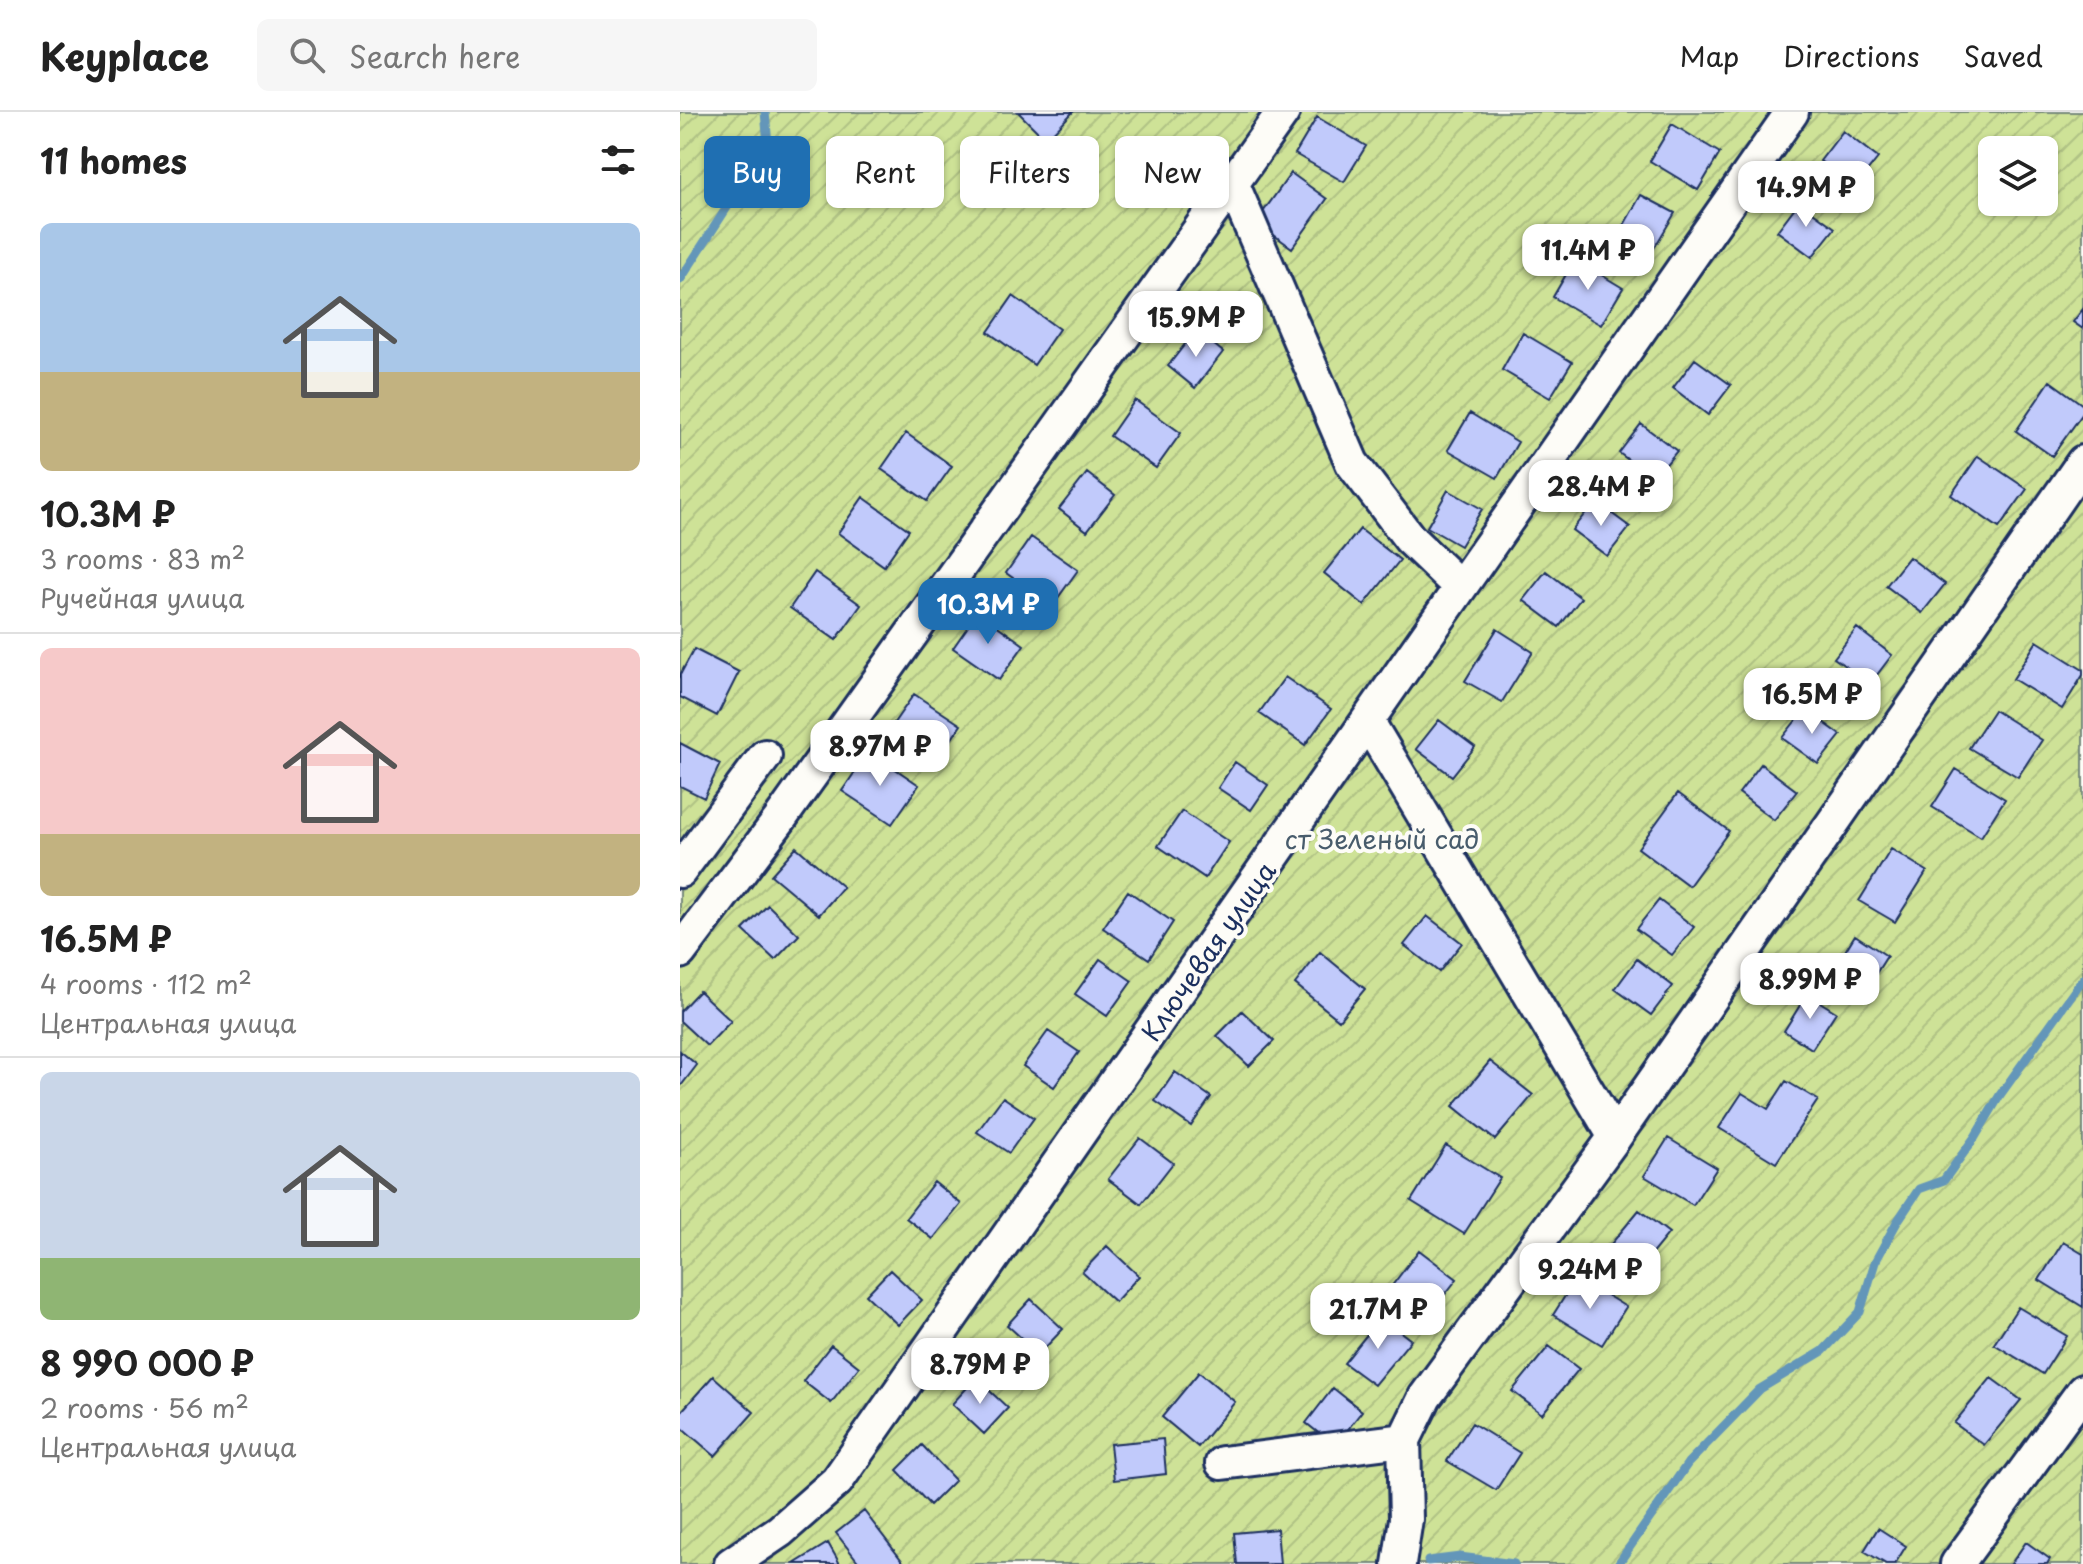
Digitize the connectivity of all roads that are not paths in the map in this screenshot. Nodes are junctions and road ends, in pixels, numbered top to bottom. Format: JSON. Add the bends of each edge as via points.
{"nodes":[{"id":1,"x":1283,"y":112,"type":"edge"},
{"id":2,"x":1792,"y":112,"type":"edge"},
{"id":3,"x":1233,"y":185,"type":"junction"},
{"id":4,"x":2083,"y":462,"type":"edge"},
{"id":5,"x":1459,"y":586,"type":"junction"},
{"id":6,"x":1368,"y":722,"type":"junction"},
{"id":7,"x":765,"y":756,"type":"dead end"},
{"id":8,"x":680,"y":871,"type":"edge"},
{"id":9,"x":680,"y":952,"type":"edge"},
{"id":10,"x":1615,"y":1137,"type":"junction"},
{"id":11,"x":2083,"y":1391,"type":"edge"},
{"id":12,"x":1404,"y":1440,"type":"junction"},
{"id":13,"x":1222,"y":1463,"type":"dead end"},
{"id":14,"x":731,"y":1564,"type":"edge"},
{"id":15,"x":1399,"y":1564,"type":"edge"},
{"id":16,"x":1957,"y":1564,"type":"edge"}],
"edges":[{"from":1,"to":3,"type":"street"},
{"from":2,"to":5,"type":"street","name":"Ключевая улица"},
{"from":3,"to":5,"type":"street","via":[[1352,463],[1410,539]]},
{"from":3,"to":9,"type":"street"},
{"from":4,"to":10,"type":"street"},
{"from":5,"to":6,"type":"street","name":"Ключевая улица"},
{"from":6,"to":10,"type":"street"},
{"from":6,"to":14,"type":"street","name":"Ключевая улица","via":[[837,1481],[780,1531]]},
{"from":7,"to":8,"type":"street"},
{"from":10,"to":12,"type":"street","via":[[1425,1397]]},
{"from":11,"to":16,"type":"street"},
{"from":12,"to":13,"type":"street"},
{"from":12,"to":15,"type":"street","via":[[1406,1519]]}]}
